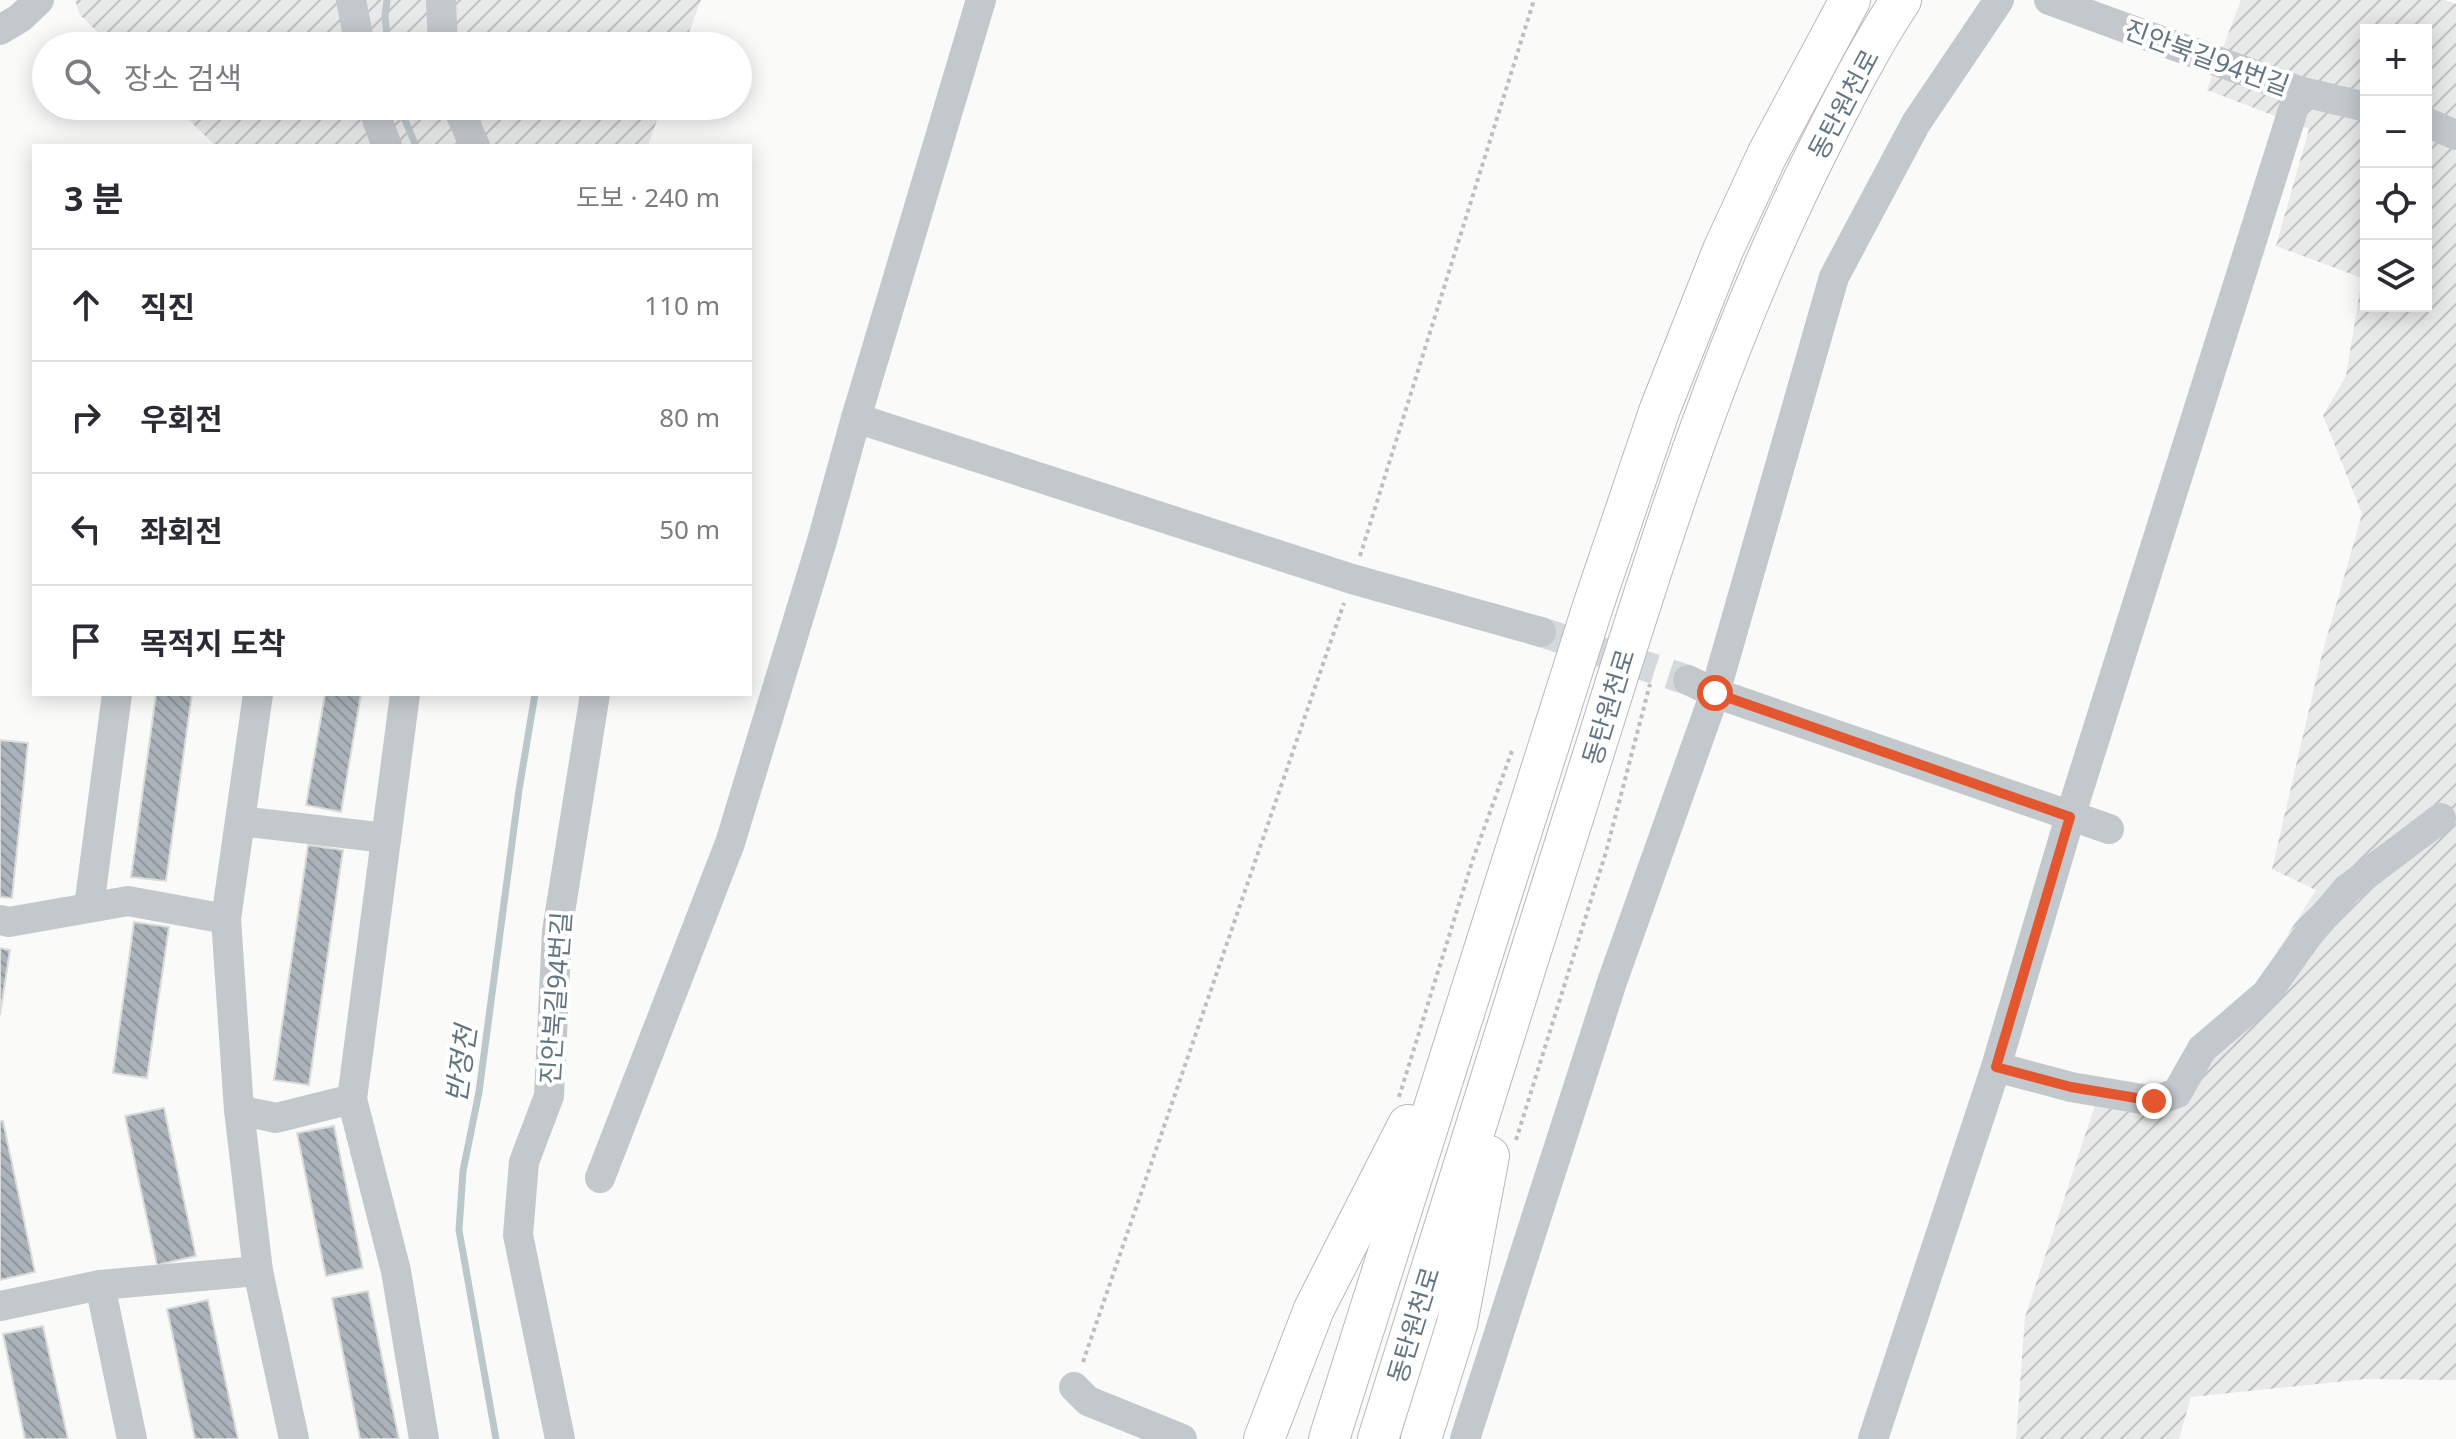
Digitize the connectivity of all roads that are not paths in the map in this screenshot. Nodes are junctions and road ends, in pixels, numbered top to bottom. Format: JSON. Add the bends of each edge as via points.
{"nodes":[{"id":1,"x":39,"y":0,"type":"edge"},
{"id":2,"x":351,"y":0,"type":"edge"},
{"id":3,"x":441,"y":0,"type":"edge"},
{"id":4,"x":981,"y":0,"type":"edge"},
{"id":5,"x":1850,"y":0,"type":"edge"},
{"id":6,"x":1901,"y":0,"type":"edge"},
{"id":7,"x":1999,"y":0,"type":"edge"},
{"id":8,"x":2049,"y":0,"type":"edge"},
{"id":9,"x":0,"y":30,"type":"edge"},
{"id":10,"x":357,"y":32,"type":"edge"},
{"id":11,"x":442,"y":32,"type":"edge"},
{"id":12,"x":2299,"y":91,"type":"junction"},
{"id":13,"x":2360,"y":106,"type":"edge"},
{"id":14,"x":377,"y":120,"type":"edge"},
{"id":15,"x":463,"y":120,"type":"edge"},
{"id":16,"x":2432,"y":125,"type":"edge"},
{"id":17,"x":2456,"y":135,"type":"edge"},
{"id":18,"x":386,"y":144,"type":"edge"},
{"id":19,"x":474,"y":144,"type":"edge"},
{"id":20,"x":856,"y":418,"type":"junction"},
{"id":21,"x":1541,"y":632,"type":"tunnel mouth"},
{"id":22,"x":1701,"y":686,"type":"junction"},
{"id":23,"x":117,"y":696,"type":"edge"},
{"id":24,"x":258,"y":696,"type":"edge"},
{"id":25,"x":405,"y":696,"type":"edge"},
{"id":26,"x":595,"y":696,"type":"edge"},
{"id":27,"x":2070,"y":817,"type":"junction"},
{"id":28,"x":2441,"y":818,"type":"dead end"},
{"id":29,"x":240,"y":821,"type":"junction"},
{"id":30,"x":2109,"y":829,"type":"dead end"},
{"id":31,"x":386,"y":838,"type":"junction"},
{"id":32,"x":89,"y":907,"type":"junction"},
{"id":33,"x":226,"y":919,"type":"junction"},
{"id":34,"x":0,"y":920,"type":"edge"},
{"id":35,"x":1469,"y":994,"type":"junction"},
{"id":36,"x":1513,"y":1007,"type":"junction"},
{"id":37,"x":1996,"y":1067,"type":"junction"},
{"id":38,"x":352,"y":1099,"type":"junction"},
{"id":39,"x":239,"y":1110,"type":"junction"},
{"id":40,"x":600,"y":1178,"type":"dead end"},
{"id":41,"x":258,"y":1271,"type":"junction"},
{"id":42,"x":100,"y":1285,"type":"junction"},
{"id":43,"x":0,"y":1306,"type":"edge"},
{"id":44,"x":1074,"y":1387,"type":"road end"},
{"id":45,"x":132,"y":1439,"type":"edge"},
{"id":46,"x":294,"y":1439,"type":"edge"},
{"id":47,"x":424,"y":1439,"type":"edge"},
{"id":48,"x":560,"y":1439,"type":"edge"},
{"id":49,"x":1182,"y":1439,"type":"edge"},
{"id":50,"x":1264,"y":1439,"type":"edge"},
{"id":51,"x":1329,"y":1439,"type":"edge"},
{"id":52,"x":1378,"y":1439,"type":"edge"},
{"id":53,"x":1421,"y":1439,"type":"edge"},
{"id":54,"x":1465,"y":1439,"type":"edge"},
{"id":55,"x":1873,"y":1439,"type":"edge"}],
"edges":[{"from":1,"to":9,"type":"street"},
{"from":2,"to":10,"type":"street"},
{"from":3,"to":11,"type":"street"},
{"from":4,"to":20,"type":"street"},
{"from":5,"to":35,"type":"main road","name":"동탄원천로","via":[[1729,236],[1660,409]]},
{"from":6,"to":36,"type":"main road","name":"동탄원천로","via":[[1797,191],[1745,311],[1682,479]]},
{"from":7,"to":22,"type":"street","via":[[1916,123],[1834,277]]},
{"from":8,"to":12,"type":"street","name":"진안북길94번길"},
{"from":12,"to":13,"type":"street","name":"진안북길94번길"},
{"from":12,"to":27,"type":"street"},
{"from":14,"to":18,"type":"street"},
{"from":15,"to":19,"type":"street"},
{"from":16,"to":17,"type":"street"},
{"from":20,"to":21,"type":"street","via":[[1352,579]]},
{"from":20,"to":40,"type":"street","via":[[730,843]]},
{"from":22,"to":27,"type":"street"},
{"from":22,"to":54,"type":"street"},
{"from":23,"to":32,"type":"street"},
{"from":24,"to":29,"type":"street"},
{"from":25,"to":31,"type":"street"},
{"from":26,"to":48,"type":"street","name":"진안북길94번길","via":[[557,931],[549,1096],[524,1162],[518,1235]]},
{"from":27,"to":30,"type":"street"},
{"from":27,"to":37,"type":"street"},
{"from":28,"to":37,"type":"street","via":[[2347,889],[2266,994],[2202,1049],[2177,1093],[2154,1101]]},
{"from":29,"to":31,"type":"street"},
{"from":29,"to":33,"type":"street"},
{"from":31,"to":38,"type":"street"},
{"from":32,"to":33,"type":"street","via":[[128,901]]},
{"from":32,"to":34,"type":"street"},
{"from":33,"to":39,"type":"street"},
{"from":35,"to":50,"type":"main road","via":[[1314,1309]]},
{"from":35,"to":51,"type":"main road","name":"동탄원천로"},
{"from":36,"to":52,"type":"main road","name":"동탄원천로"},
{"from":36,"to":53,"type":"main road","via":[[1457,1324]]},
{"from":37,"to":55,"type":"street"},
{"from":38,"to":39,"type":"street","via":[[276,1118]]},
{"from":38,"to":47,"type":"street","via":[[396,1271]]},
{"from":39,"to":41,"type":"street"},
{"from":41,"to":42,"type":"street"},
{"from":41,"to":46,"type":"street"},
{"from":42,"to":43,"type":"street"},
{"from":42,"to":45,"type":"street"},
{"from":44,"to":49,"type":"street","via":[[1088,1401]]}]}
